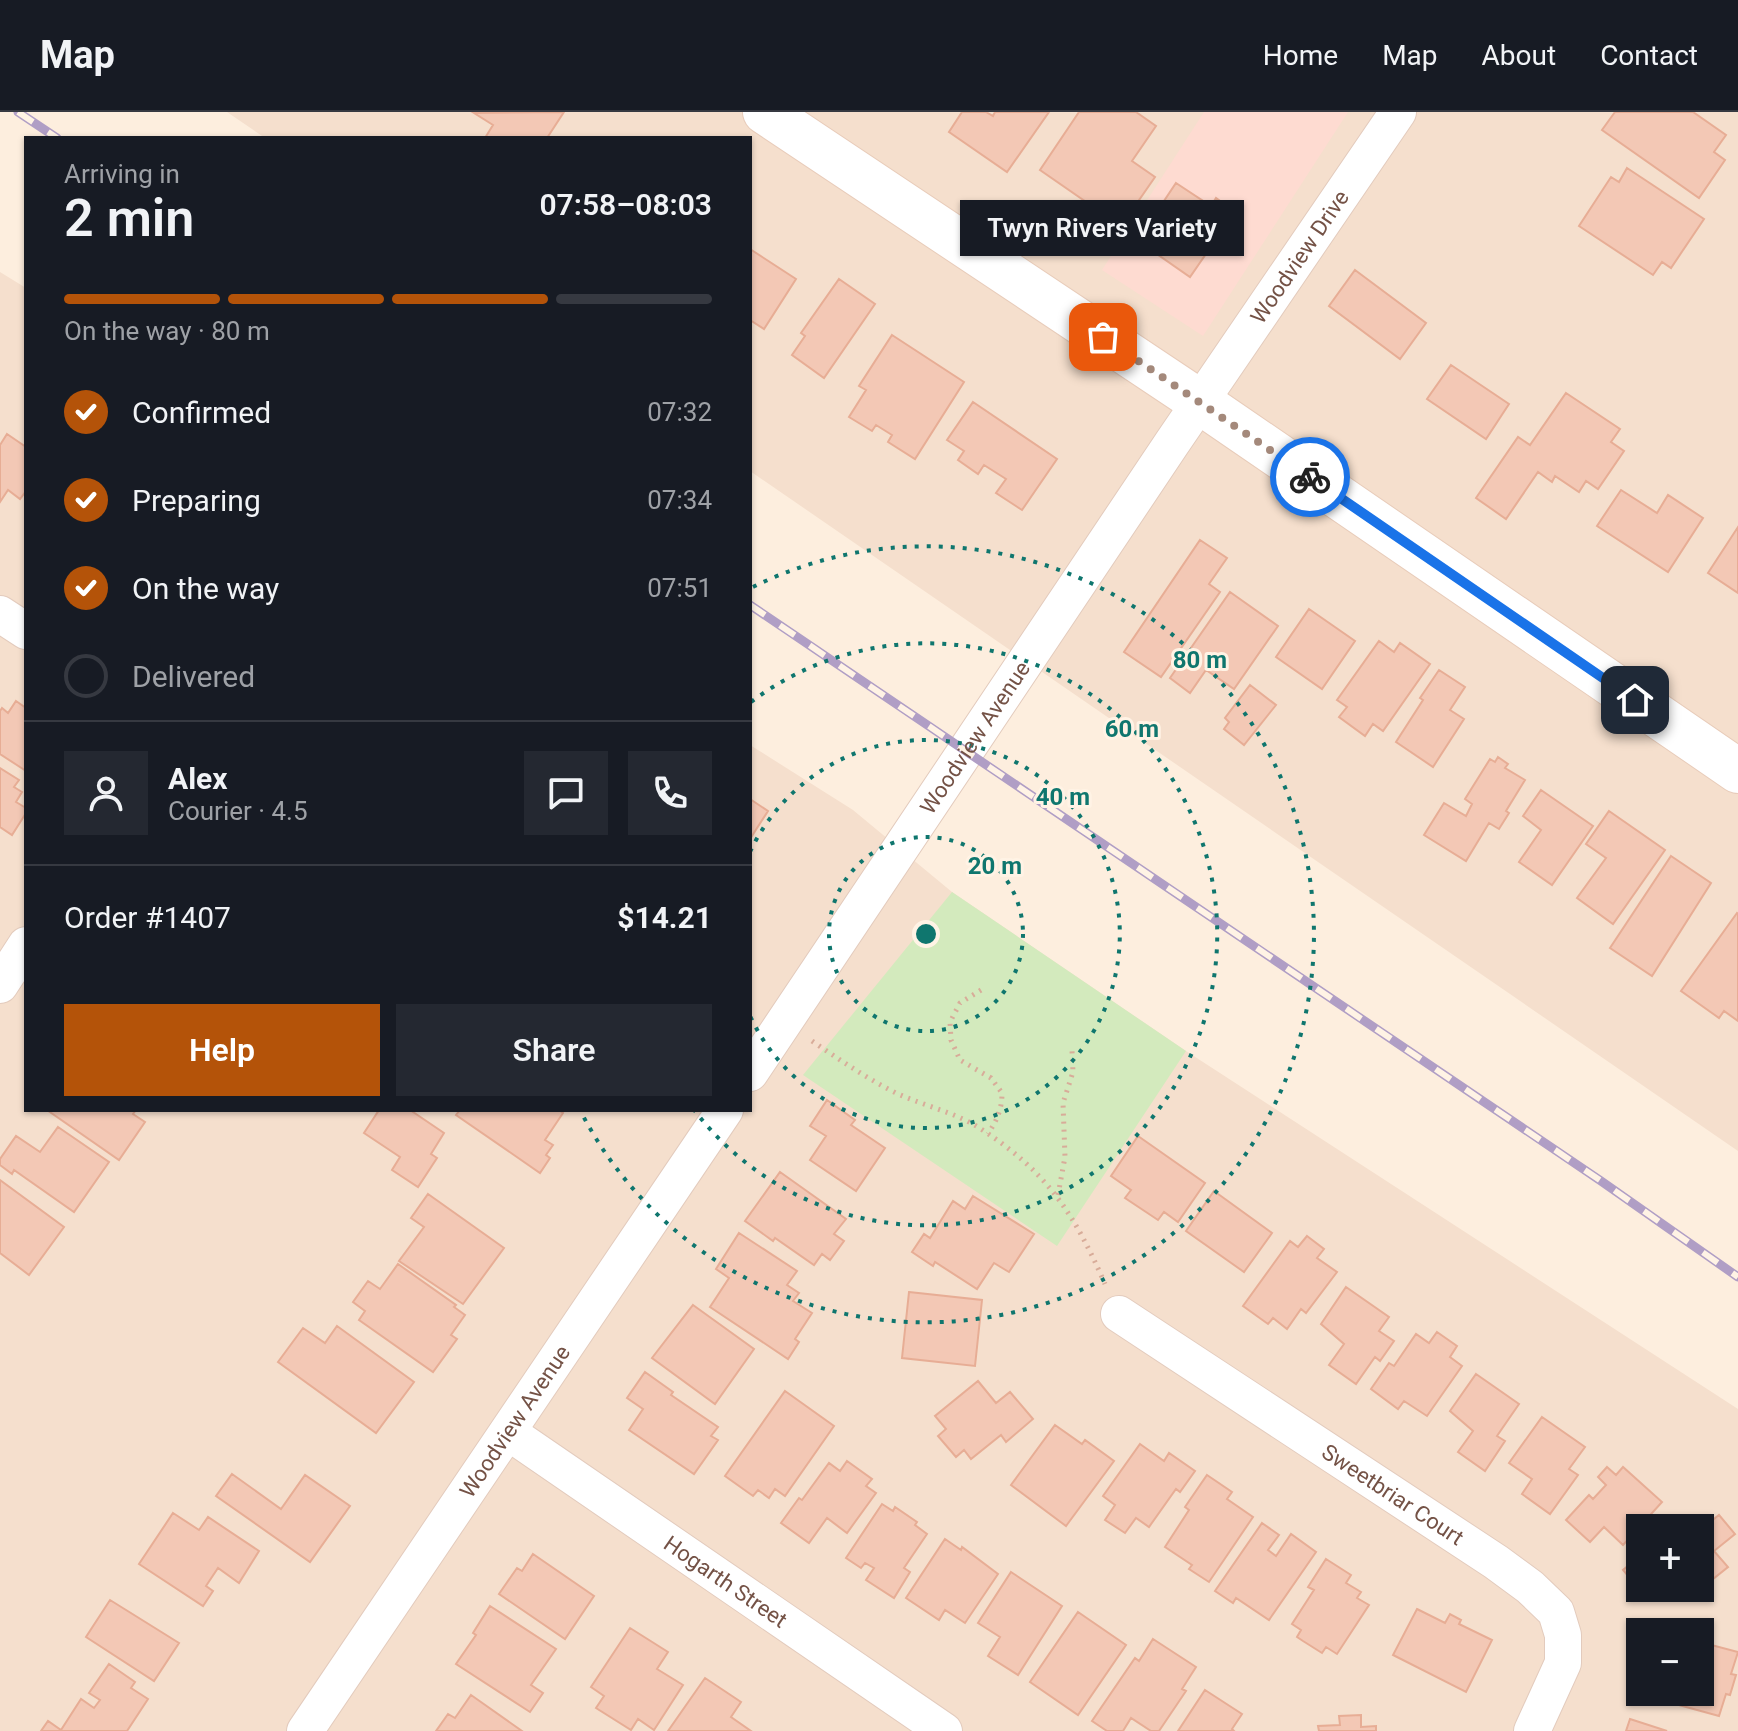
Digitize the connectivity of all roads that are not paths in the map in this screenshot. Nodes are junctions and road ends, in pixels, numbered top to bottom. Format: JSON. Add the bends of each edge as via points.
{"nodes":[{"id":1,"x":765,"y":112,"type":"edge"},
{"id":2,"x":1398,"y":112,"type":"edge"},
{"id":3,"x":1200,"y":402,"type":"junction"},
{"id":4,"x":0,"y":614,"type":"edge"},
{"id":5,"x":24,"y":630,"type":"edge"},
{"id":6,"x":1738,"y":771,"type":"edge"},
{"id":7,"x":24,"y":948,"type":"edge"},
{"id":8,"x":0,"y":985,"type":"edge"},
{"id":9,"x":752,"y":1070,"type":"edge"},
{"id":10,"x":724,"y":1112,"type":"edge"},
{"id":11,"x":1119,"y":1314,"type":"road end"},
{"id":12,"x":508,"y":1432,"type":"junction"},
{"id":13,"x":305,"y":1731,"type":"edge"},
{"id":14,"x":944,"y":1731,"type":"edge"},
{"id":15,"x":1532,"y":1731,"type":"edge"}],
"edges":[{"from":1,"to":3,"type":"street"},
{"from":2,"to":3,"type":"street","name":"Woodview Drive"},
{"from":3,"to":6,"type":"street"},
{"from":3,"to":9,"type":"street","name":"Woodview Avenue"},
{"from":4,"to":5,"type":"street"},
{"from":7,"to":8,"type":"street"},
{"from":10,"to":12,"type":"street","name":"Woodview Avenue"},
{"from":11,"to":15,"type":"street","name":"Sweetbriar Court","via":[[1496,1562],[1556,1612],[1563,1663]]},
{"from":12,"to":13,"type":"street","name":"Woodview Avenue"},
{"from":12,"to":14,"type":"street","name":"Hogarth Street"}]}
